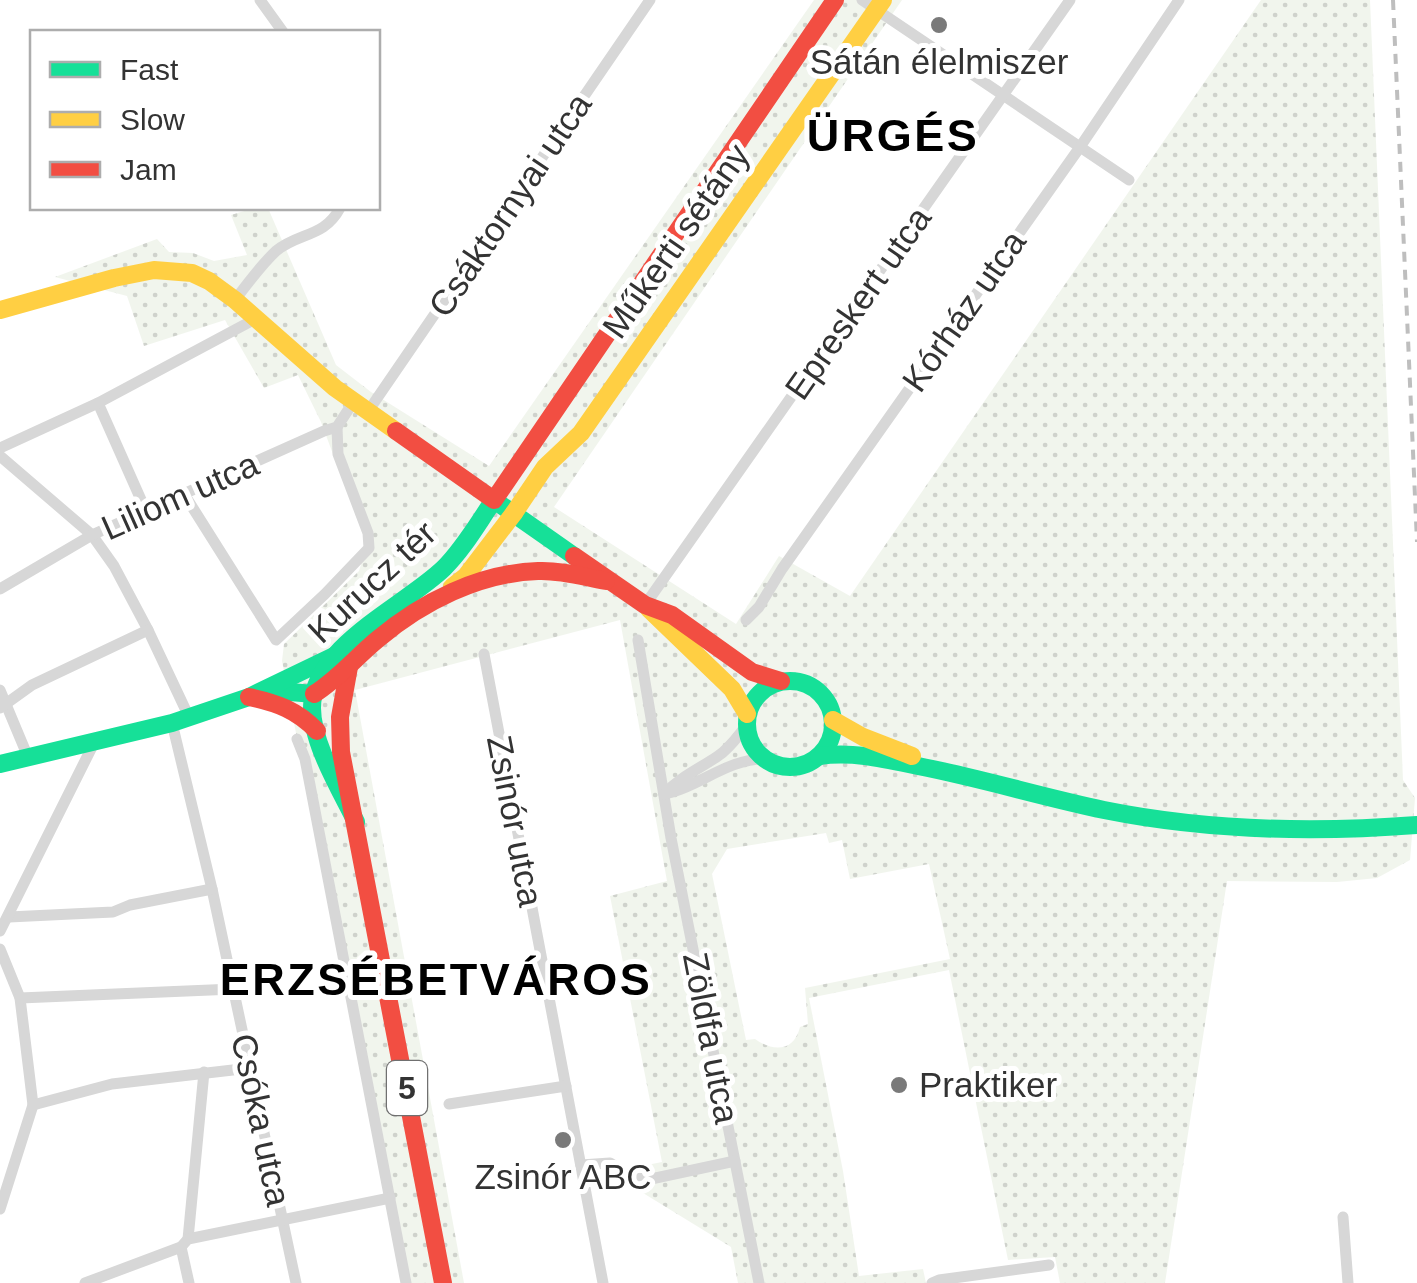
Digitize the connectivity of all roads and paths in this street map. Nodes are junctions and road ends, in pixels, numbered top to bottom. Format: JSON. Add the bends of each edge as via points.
{"nodes":[{"id":1,"x":260,"y":0,"type":"edge"},
{"id":2,"x":650,"y":0,"type":"edge"},
{"id":3,"x":834,"y":0,"type":"edge"},
{"id":4,"x":1070,"y":0,"type":"edge"},
{"id":5,"x":1179,"y":0,"type":"edge"},
{"id":6,"x":874,"y":3,"type":"edge"},
{"id":7,"x":282,"y":30,"type":"edge"},
{"id":8,"x":1004,"y":96,"type":"junction"},
{"id":9,"x":1080,"y":147,"type":"junction"},
{"id":10,"x":1129,"y":180,"type":"dead end"},
{"id":11,"x":339,"y":210,"type":"edge"},
{"id":12,"x":235,"y":300,"type":"junction"},
{"id":13,"x":0,"y":310,"type":"edge"},
{"id":14,"x":256,"y":318,"type":"junction"},
{"id":15,"x":98,"y":402,"type":"junction"},
{"id":16,"x":362,"y":406,"type":"junction"},
{"id":17,"x":337,"y":428,"type":"junction"},
{"id":18,"x":0,"y":448,"type":"edge"},
{"id":19,"x":0,"y":456,"type":"edge"},
{"id":20,"x":184,"y":494,"type":"junction"},
{"id":21,"x":494,"y":500,"type":"junction"},
{"id":22,"x":146,"y":511,"type":"junction"},
{"id":23,"x":514,"y":513,"type":"junction"},
{"id":24,"x":92,"y":536,"type":"junction"},
{"id":25,"x":612,"y":582,"type":"junction"},
{"id":26,"x":0,"y":588,"type":"edge"},
{"id":27,"x":432,"y":603,"type":"junction"},
{"id":28,"x":645,"y":604,"type":"junction"},
{"id":29,"x":746,"y":620,"type":"dead end"},
{"id":30,"x":148,"y":630,"type":"junction"},
{"id":31,"x":638,"y":640,"type":"dead end"},
{"id":32,"x":484,"y":654,"type":"dead end"},
{"id":33,"x":344,"y":660,"type":"junction"},
{"id":34,"x":781,"y":681,"type":"junction"},
{"id":35,"x":0,"y":690,"type":"edge"},
{"id":36,"x":314,"y":694,"type":"junction"},
{"id":37,"x":249,"y":698,"type":"junction"},
{"id":38,"x":3,"y":705,"type":"edge"},
{"id":39,"x":180,"y":720,"type":"junction"},
{"id":40,"x":747,"y":720,"type":"junction"},
{"id":41,"x":833,"y":720,"type":"junction"},
{"id":42,"x":317,"y":731,"type":"junction"},
{"id":43,"x":297,"y":739,"type":"dead end"},
{"id":44,"x":94,"y":744,"type":"junction"},
{"id":45,"x":342,"y":752,"type":"junction"},
{"id":46,"x":819,"y":756,"type":"junction"},
{"id":47,"x":28,"y":757,"type":"junction"},
{"id":48,"x":764,"y":759,"type":"junction"},
{"id":49,"x":0,"y":764,"type":"edge"},
{"id":50,"x":954,"y":773,"type":"junction"},
{"id":51,"x":664,"y":794,"type":"junction"},
{"id":52,"x":356,"y":822,"type":"junction"},
{"id":53,"x":1417,"y":825,"type":"edge"},
{"id":54,"x":212,"y":890,"type":"junction"},
{"id":55,"x":9,"y":917,"type":"junction"},
{"id":56,"x":0,"y":931,"type":"edge"},
{"id":57,"x":0,"y":950,"type":"edge"},
{"id":58,"x":234,"y":989,"type":"junction"},
{"id":59,"x":20,"y":998,"type":"junction"},
{"id":60,"x":250,"y":1068,"type":"junction"},
{"id":61,"x":204,"y":1072,"type":"junction"},
{"id":62,"x":566,"y":1086,"type":"junction"},
{"id":63,"x":449,"y":1104,"type":"dead end"},
{"id":64,"x":33,"y":1106,"type":"junction"},
{"id":65,"x":735,"y":1160,"type":"junction"},
{"id":66,"x":581,"y":1165,"type":"junction"},
{"id":67,"x":390,"y":1198,"type":"junction"},
{"id":68,"x":0,"y":1210,"type":"edge"},
{"id":69,"x":1343,"y":1217,"type":"dead end"},
{"id":70,"x":282,"y":1221,"type":"junction"},
{"id":71,"x":184,"y":1243,"type":"junction"},
{"id":72,"x":1049,"y":1265,"type":"dead end"},
{"id":73,"x":990,"y":1278,"type":"edge"},
{"id":74,"x":84,"y":1283,"type":"edge"},
{"id":75,"x":190,"y":1283,"type":"edge"},
{"id":76,"x":296,"y":1283,"type":"edge"},
{"id":77,"x":406,"y":1283,"type":"edge"},
{"id":78,"x":443,"y":1283,"type":"edge"},
{"id":79,"x":603,"y":1283,"type":"edge"},
{"id":80,"x":759,"y":1283,"type":"edge"},
{"id":81,"x":932,"y":1283,"type":"edge"},
{"id":82,"x":1348,"y":1283,"type":"edge"}],
"edges":[{"from":1,"to":7,"type":"street"},
{"from":2,"to":16,"type":"street","name":"Csáktornyai utca"},
{"from":3,"to":21,"type":"main road","name":"Műkerti sétány"},
{"from":4,"to":8,"type":"street","name":"Epreskert utca"},
{"from":5,"to":9,"type":"street","name":"Kórház utca"},
{"from":6,"to":8,"type":"street"},
{"from":6,"to":23,"type":"main road","name":"Műkerti sétány","via":[[582,434],[545,467]]},
{"from":8,"to":9,"type":"street"},
{"from":8,"to":28,"type":"street","name":"Epreskert utca"},
{"from":9,"to":10,"type":"street"},
{"from":9,"to":29,"type":"street","name":"Kórház utca"},
{"from":11,"to":12,"type":"street","via":[[321,230],[277,251]]},
{"from":12,"to":13,"type":"main road","via":[[192,273],[166,270]]},
{"from":12,"to":14,"type":"main road"},
{"from":14,"to":15,"type":"street"},
{"from":14,"to":16,"type":"main road"},
{"from":15,"to":18,"type":"street"},
{"from":15,"to":22,"type":"street"},
{"from":16,"to":17,"type":"street"},
{"from":16,"to":21,"type":"main road"},
{"from":17,"to":20,"type":"street","name":"Liliom utca"},
{"from":17,"to":20,"type":"street","name":"Kurucz tér","via":[[338,454],[369,548],[276,640]]},
{"from":19,"to":24,"type":"street","name":"Csóka utca"},
{"from":20,"to":22,"type":"street","name":"Liliom utca"},
{"from":21,"to":23,"type":"main road"},
{"from":21,"to":33,"type":"main road","name":"Kurucz tér","via":[[446,565]]},
{"from":22,"to":24,"type":"street","name":"Liliom utca"},
{"from":23,"to":25,"type":"main road"},
{"from":23,"to":27,"type":"main road","name":"Műkerti sétány","via":[[466,576]]},
{"from":24,"to":26,"type":"street","name":"Liliom utca"},
{"from":24,"to":30,"type":"street","name":"Csóka utca"},
{"from":25,"to":27,"type":"main road","via":[[528,572],[480,582]]},
{"from":25,"to":28,"type":"main road"},
{"from":27,"to":33,"type":"main road","name":"Kurucz tér"},
{"from":28,"to":34,"type":"main road","via":[[752,672]]},
{"from":28,"to":40,"type":"main road","via":[[732,689]]},
{"from":30,"to":38,"type":"street"},
{"from":30,"to":39,"type":"street","name":"Csóka utca"},
{"from":31,"to":51,"type":"street","name":"Zöldfa utca"},
{"from":32,"to":62,"type":"street","name":"Zsinór utca"},
{"from":33,"to":36,"type":"main road","name":"Kurucz tér","via":[[324,671]]},
{"from":33,"to":37,"type":"main road"},
{"from":33,"to":45,"type":"main road","number":"5"},
{"from":34,"to":40,"type":"main road","via":[[759,692]]},
{"from":34,"to":41,"type":"main road","via":[[814,688]]},
{"from":35,"to":38,"type":"street"},
{"from":36,"to":37,"type":"main road"},
{"from":36,"to":42,"type":"main road","number":"5"},
{"from":36,"to":45,"type":"main road"},
{"from":37,"to":39,"type":"main road"},
{"from":37,"to":42,"type":"main road","via":[[294,709]]},
{"from":38,"to":47,"type":"street"},
{"from":39,"to":44,"type":"main road"},
{"from":39,"to":54,"type":"street","name":"Csóka utca"},
{"from":40,"to":48,"type":"main road","via":[[752,745]]},
{"from":40,"to":51,"type":"street","via":[[731,746]]},
{"from":41,"to":46,"type":"main road"},
{"from":41,"to":50,"type":"main road"},
{"from":42,"to":52,"type":"main road","number":"5"},
{"from":43,"to":67,"type":"street"},
{"from":44,"to":47,"type":"main road"},
{"from":44,"to":55,"type":"street"},
{"from":45,"to":52,"type":"main road","number":"5"},
{"from":46,"to":48,"type":"main road","via":[[792,767]]},
{"from":46,"to":50,"type":"main road","via":[[845,753]]},
{"from":47,"to":49,"type":"main road"},
{"from":48,"to":51,"type":"street","via":[[748,759]]},
{"from":50,"to":53,"type":"main road","via":[[1156,819],[1272,830]]},
{"from":51,"to":65,"type":"street","name":"Zöldfa utca"},
{"from":52,"to":78,"type":"main road","number":"5"},
{"from":54,"to":55,"type":"street","via":[[113,912]]},
{"from":54,"to":58,"type":"street","name":"Csóka utca"},
{"from":55,"to":56,"type":"street"},
{"from":57,"to":59,"type":"street"},
{"from":58,"to":59,"type":"street"},
{"from":58,"to":60,"type":"street","name":"Csóka utca"},
{"from":59,"to":64,"type":"street"},
{"from":60,"to":61,"type":"street"},
{"from":60,"to":70,"type":"street","name":"Csóka utca"},
{"from":61,"to":64,"type":"street","via":[[112,1084]]},
{"from":61,"to":71,"type":"street"},
{"from":62,"to":63,"type":"street"},
{"from":62,"to":66,"type":"street","name":"Zsinór utca"},
{"from":64,"to":68,"type":"street"},
{"from":65,"to":66,"type":"street","via":[[651,1179],[610,1163]]},
{"from":65,"to":80,"type":"street","name":"Zöldfa utca"},
{"from":66,"to":79,"type":"street","name":"Zsinór utca"},
{"from":67,"to":70,"type":"street"},
{"from":67,"to":77,"type":"street"},
{"from":69,"to":82,"type":"street"},
{"from":70,"to":71,"type":"street"},
{"from":70,"to":76,"type":"street","name":"Csóka utca"},
{"from":71,"to":74,"type":"street"},
{"from":71,"to":75,"type":"street"},
{"from":72,"to":73,"type":"street"},
{"from":73,"to":81,"type":"street"}]}
